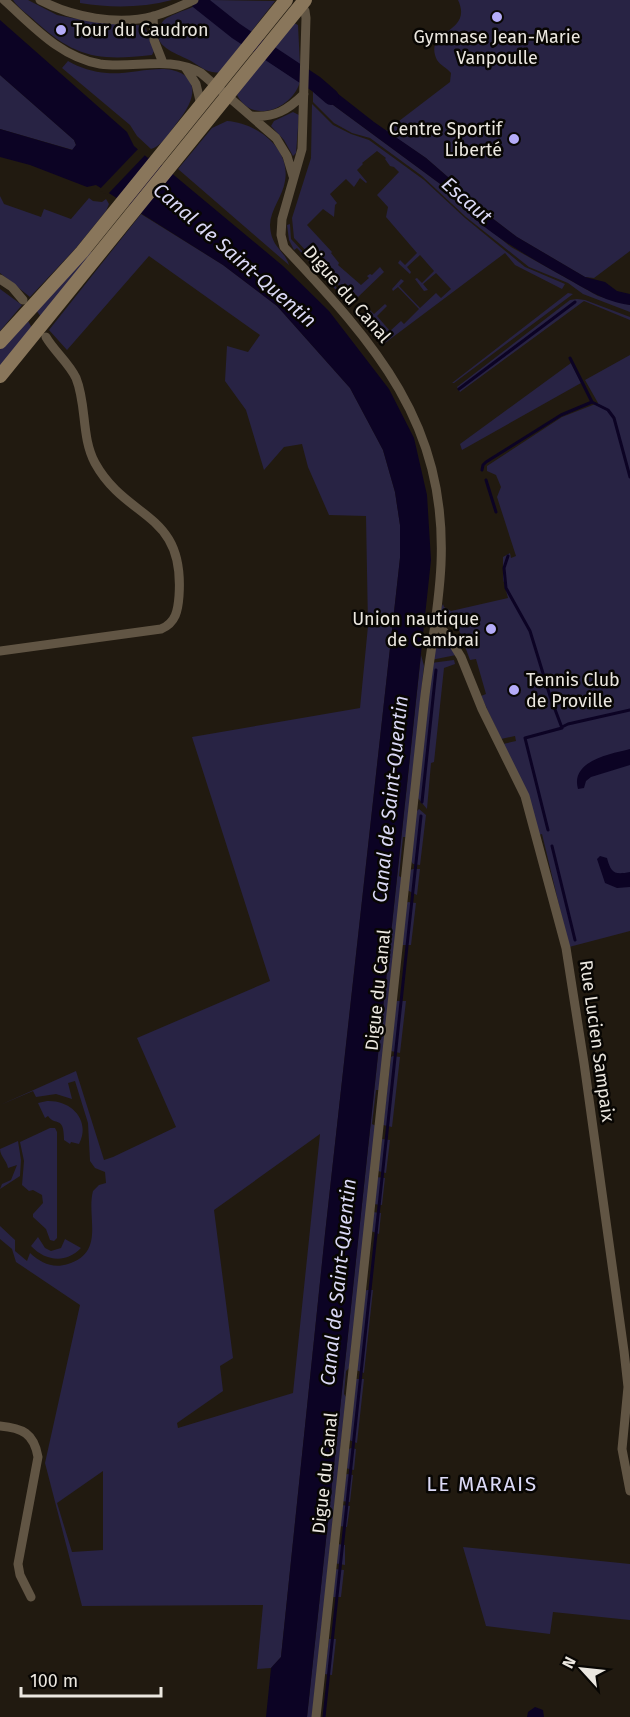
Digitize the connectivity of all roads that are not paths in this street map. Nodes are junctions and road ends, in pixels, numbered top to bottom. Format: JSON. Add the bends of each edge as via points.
{"nodes":[{"id":1,"x":4,"y":0,"type":"edge"},
{"id":2,"x":39,"y":0,"type":"edge"},
{"id":3,"x":194,"y":0,"type":"edge"},
{"id":4,"x":293,"y":2,"type":"edge"},
{"id":5,"x":153,"y":16,"type":"junction"},
{"id":6,"x":163,"y":63,"type":"junction"},
{"id":7,"x":185,"y":67,"type":"junction"},
{"id":8,"x":222,"y":90,"type":"junction"},
{"id":9,"x":304,"y":90,"type":"junction"},
{"id":10,"x":201,"y":105,"type":"junction"},
{"id":11,"x":252,"y":116,"type":"junction"},
{"id":12,"x":195,"y":123,"type":"junction"},
{"id":13,"x":293,"y":176,"type":"junction"},
{"id":14,"x":0,"y":279,"type":"edge"},
{"id":15,"x":23,"y":300,"type":"dead end"},
{"id":16,"x":46,"y":337,"type":"dead end"},
{"id":17,"x":0,"y":342,"type":"edge"},
{"id":18,"x":0,"y":376,"type":"edge"},
{"id":19,"x":435,"y":621,"type":"junction"},
{"id":20,"x":0,"y":651,"type":"edge"},
{"id":21,"x":0,"y":1426,"type":"edge"},
{"id":22,"x":626,"y":1444,"type":"edge"},
{"id":23,"x":630,"y":1491,"type":"edge"},
{"id":24,"x":31,"y":1597,"type":"dead end"},
{"id":25,"x":316,"y":1717,"type":"edge"}],
"edges":[{"from":1,"to":6,"type":"street","via":[[56,46],[76,57],[104,64]]},
{"from":2,"to":5,"type":"street","via":[[101,18]]},
{"from":3,"to":5,"type":"street"},
{"from":4,"to":8,"type":"main road"},
{"from":4,"to":9,"type":"street","name":"Digue du Canal","via":[[304,30]]},
{"from":5,"to":6,"type":"street","via":[[154,40]]},
{"from":6,"to":7,"type":"street"},
{"from":7,"to":8,"type":"street","via":[[194,69]]},
{"from":7,"to":10,"type":"street","via":[[196,84]]},
{"from":8,"to":10,"type":"main road"},
{"from":8,"to":11,"type":"street"},
{"from":8,"to":12,"type":"main road"},
{"from":9,"to":11,"type":"street","via":[[281,113]]},
{"from":9,"to":13,"type":"street","name":"Digue du Canal","via":[[302,149]]},
{"from":10,"to":12,"type":"main road"},
{"from":11,"to":13,"type":"street","via":[[281,146]]},
{"from":12,"to":17,"type":"main road"},
{"from":12,"to":18,"type":"main road","via":[[93,262]]},
{"from":13,"to":19,"type":"street","name":"Digue du Canal","via":[[282,219],[284,247],[375,350],[414,416],[426,446],[437,488],[441,531]]},
{"from":14,"to":15,"type":"street"},
{"from":16,"to":20,"type":"street","via":[[75,376],[89,447],[98,468],[162,530],[175,548],[180,569],[178,604],[176,617],[164,628]]},
{"from":19,"to":22,"type":"street","name":"Rue Lucien Sampaix","via":[[461,657],[525,796],[567,953],[624,1351]]},
{"from":19,"to":25,"type":"street","name":"Digue du Canal"},
{"from":21,"to":24,"type":"street","via":[[21,1430],[31,1438],[38,1457],[18,1564]]},
{"from":22,"to":23,"type":"street","name":"Rue Lucien Sampaix","via":[[623,1461]]}]}
